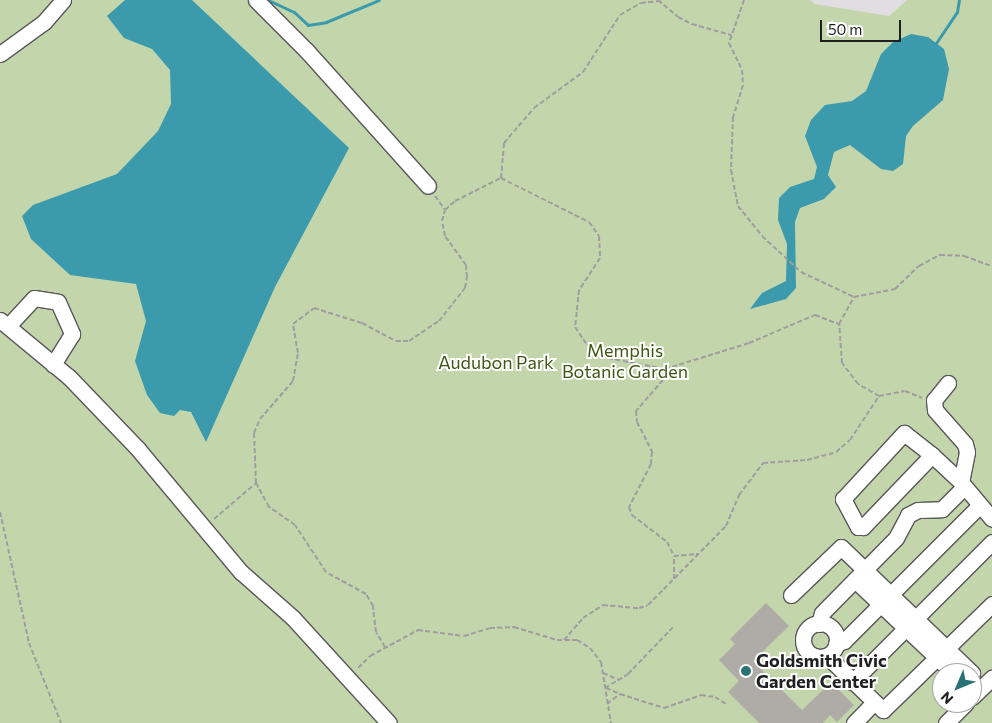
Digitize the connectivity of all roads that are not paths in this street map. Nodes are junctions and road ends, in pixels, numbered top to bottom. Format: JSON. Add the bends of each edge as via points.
{"nodes":[{"id":1,"x":63,"y":0,"type":"edge"},
{"id":2,"x":256,"y":0,"type":"edge"},
{"id":3,"x":0,"y":54,"type":"edge"},
{"id":4,"x":428,"y":186,"type":"road end"},
{"id":5,"x":4,"y":323,"type":"edge"},
{"id":6,"x":53,"y":364,"type":"junction"},
{"id":7,"x":948,"y":383,"type":"dead end"},
{"id":8,"x":932,"y":454,"type":"junction"},
{"id":9,"x":962,"y":485,"type":"junction"},
{"id":10,"x":979,"y":506,"type":"junction"},
{"id":11,"x":992,"y":519,"type":"edge"},
{"id":12,"x":861,"y":528,"type":"junction"},
{"id":13,"x":992,"y":542,"type":"edge"},
{"id":14,"x":841,"y":548,"type":"junction"},
{"id":15,"x":859,"y":575,"type":"junction"},
{"id":16,"x":791,"y":595,"type":"dead end"},
{"id":17,"x":884,"y":599,"type":"junction"},
{"id":18,"x":992,"y":604,"type":"edge"},
{"id":19,"x":910,"y":623,"type":"junction"},
{"id":20,"x":819,"y":624,"type":"junction"},
{"id":21,"x":836,"y":644,"type":"junction"},
{"id":22,"x":942,"y":653,"type":"junction"},
{"id":23,"x":827,"y":656,"type":"junction"},
{"id":24,"x":948,"y":663,"type":"edge"},
{"id":25,"x":957,"y":663,"type":"edge"},
{"id":26,"x":852,"y":682,"type":"junction"},
{"id":27,"x":873,"y":703,"type":"junction"},
{"id":28,"x":956,"y":713,"type":"edge"},
{"id":29,"x":389,"y":723,"type":"edge"},
{"id":30,"x":854,"y":723,"type":"edge"},
{"id":31,"x":946,"y":723,"type":"edge"}],
"edges":[{"from":1,"to":3,"type":"street","via":[[44,22]]},
{"from":2,"to":4,"type":"street","via":[[307,50]]},
{"from":5,"to":6,"type":"street"},
{"from":5,"to":6,"type":"street","via":[[34,298],[58,302],[72,334]]},
{"from":6,"to":29,"type":"street","via":[[138,449],[241,572],[293,618]]},
{"from":7,"to":9,"type":"street","via":[[934,404],[935,410],[965,444],[967,452]]},
{"from":8,"to":9,"type":"street"},
{"from":8,"to":12,"type":"street"},
{"from":8,"to":12,"type":"street","via":[[907,434],[902,434],[843,499],[853,520]]},
{"from":9,"to":10,"type":"street"},
{"from":9,"to":15,"type":"street","via":[[942,509],[918,510],[908,515],[896,538]]},
{"from":10,"to":11,"type":"street"},
{"from":10,"to":17,"type":"street"},
{"from":12,"to":14,"type":"street"},
{"from":13,"to":19,"type":"street"},
{"from":14,"to":15,"type":"street"},
{"from":14,"to":16,"type":"street"},
{"from":15,"to":17,"type":"street"},
{"from":15,"to":20,"type":"street","via":[[822,613]]},
{"from":17,"to":19,"type":"street"},
{"from":17,"to":21,"type":"street","via":[[844,641]]},
{"from":18,"to":22,"type":"street"},
{"from":19,"to":22,"type":"street"},
{"from":19,"to":26,"type":"street"},
{"from":20,"to":21,"type":"street","via":[[833,630]]},
{"from":20,"to":23,"type":"street","via":[[808,628],[803,644],[814,657]]},
{"from":21,"to":23,"type":"street"},
{"from":22,"to":24,"type":"street"},
{"from":22,"to":25,"type":"street"},
{"from":22,"to":27,"type":"street","via":[[886,708],[879,708]]},
{"from":23,"to":26,"type":"street"},
{"from":26,"to":27,"type":"street"},
{"from":27,"to":30,"type":"street"},
{"from":28,"to":31,"type":"street"}]}
